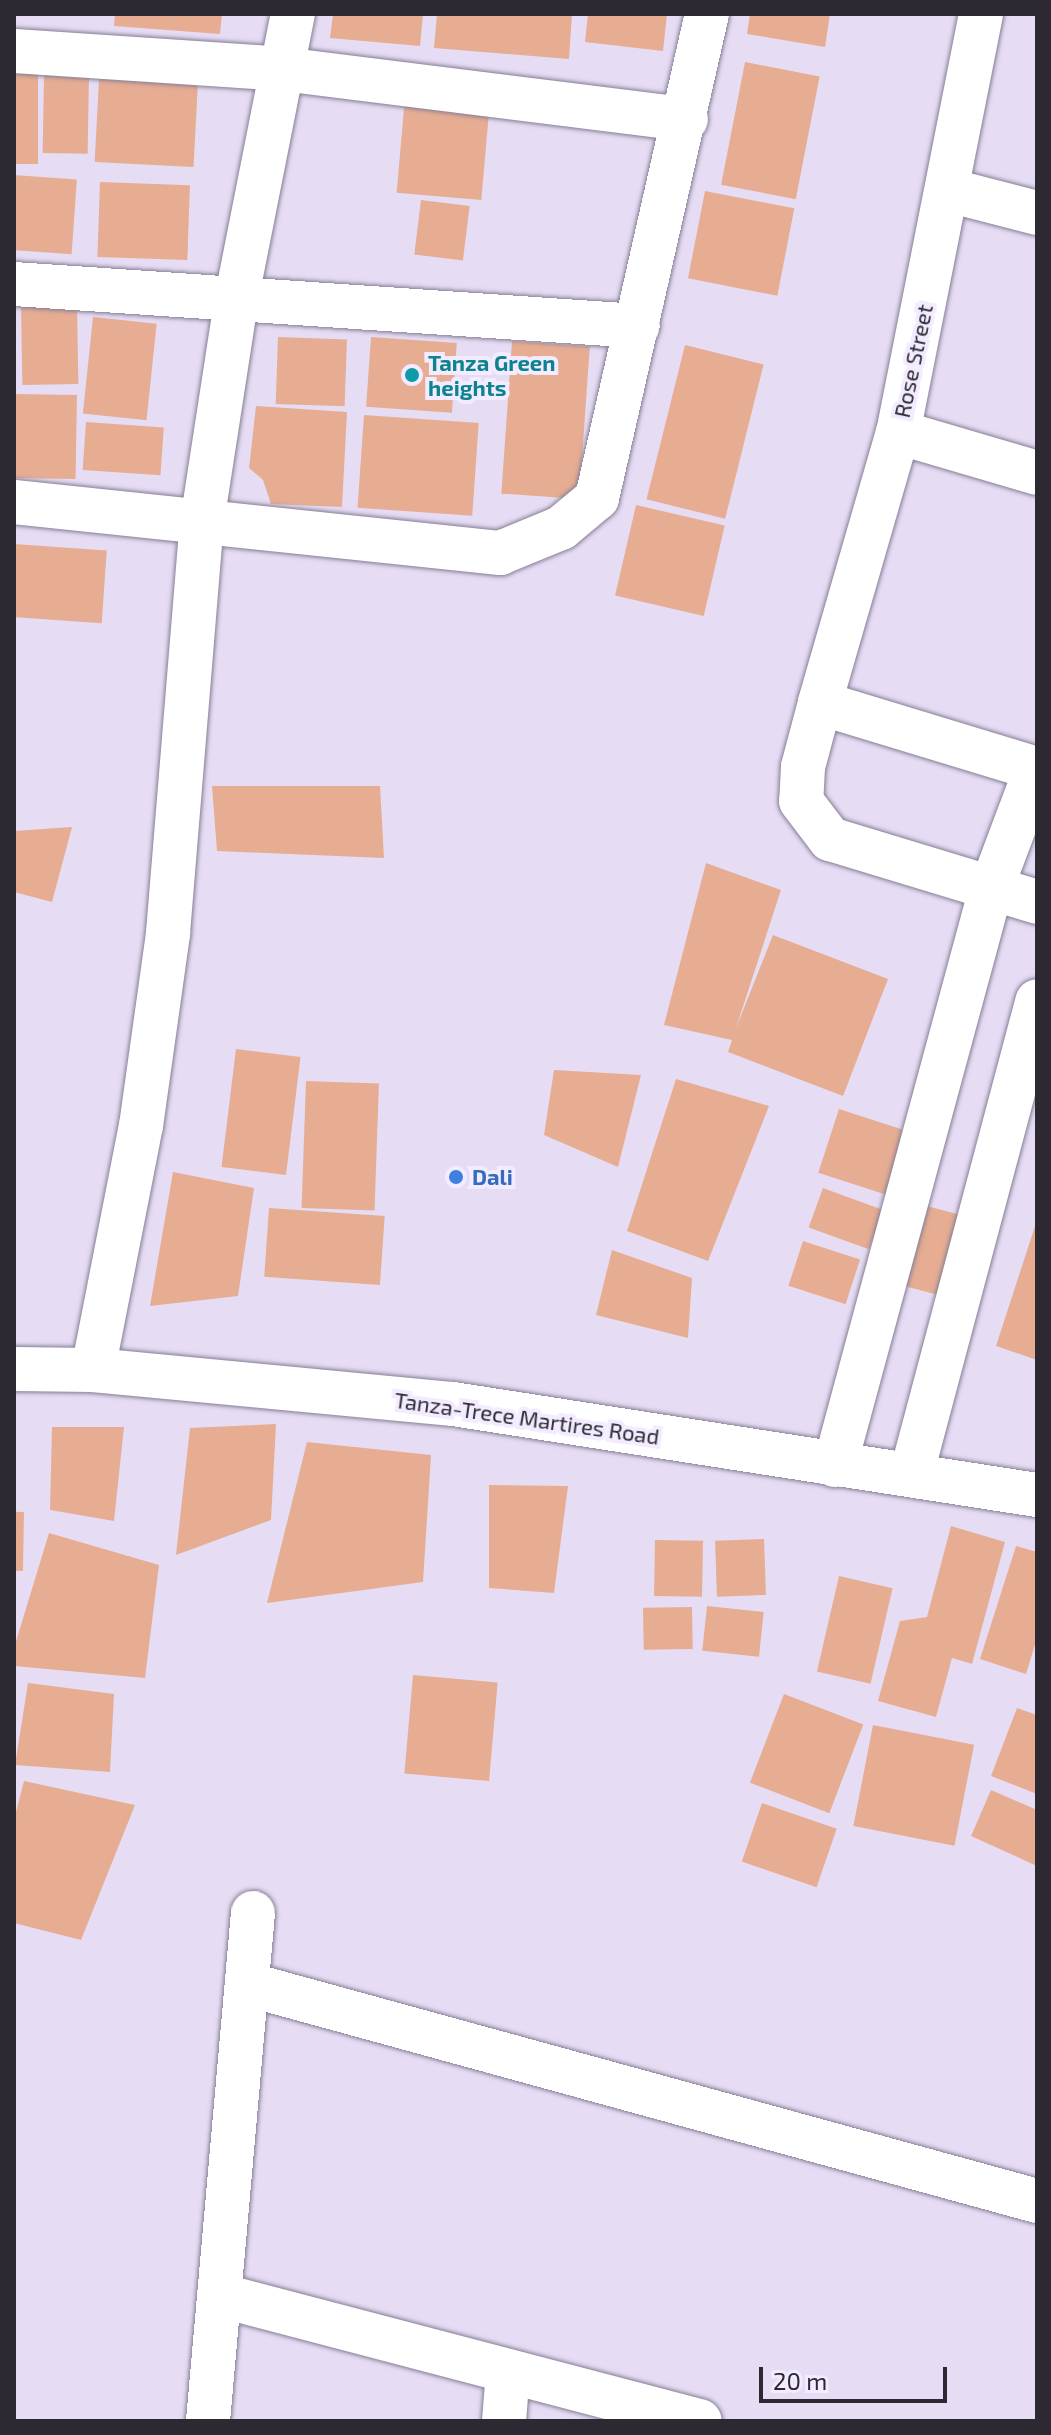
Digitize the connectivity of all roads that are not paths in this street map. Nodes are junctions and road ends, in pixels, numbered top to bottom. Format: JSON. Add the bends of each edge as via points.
{"nodes":[{"id":1,"x":293,"y":14,"type":"edge"},
{"id":2,"x":707,"y":14,"type":"edge"},
{"id":3,"x":981,"y":14,"type":"edge"},
{"id":4,"x":14,"y":51,"type":"edge"},
{"id":5,"x":282,"y":69,"type":"junction"},
{"id":6,"x":686,"y":119,"type":"junction"},
{"id":7,"x":948,"y":190,"type":"junction"},
{"id":8,"x":1037,"y":213,"type":"edge"},
{"id":9,"x":14,"y":284,"type":"edge"},
{"id":10,"x":237,"y":296,"type":"junction"},
{"id":11,"x":638,"y":326,"type":"junction"},
{"id":12,"x":898,"y":432,"type":"junction"},
{"id":13,"x":1037,"y":473,"type":"edge"},
{"id":14,"x":14,"y":502,"type":"edge"},
{"id":15,"x":202,"y":522,"type":"junction"},
{"id":16,"x":820,"y":703,"type":"junction"},
{"id":17,"x":1036,"y":769,"type":"edge"},
{"id":18,"x":991,"y":889,"type":"junction"},
{"id":19,"x":1037,"y":902,"type":"edge"},
{"id":20,"x":1037,"y":1001,"type":"edge"},
{"id":21,"x":14,"y":1369,"type":"edge"},
{"id":22,"x":93,"y":1370,"type":"junction"},
{"id":23,"x":835,"y":1465,"type":"junction"},
{"id":24,"x":912,"y":1472,"type":"junction"},
{"id":25,"x":1037,"y":1495,"type":"edge"},
{"id":26,"x":253,"y":1913,"type":"dead end"},
{"id":27,"x":247,"y":1984,"type":"junction"},
{"id":28,"x":1037,"y":2201,"type":"edge"},
{"id":29,"x":219,"y":2295,"type":"junction"},
{"id":30,"x":508,"y":2371,"type":"junction"},
{"id":31,"x":208,"y":2421,"type":"edge"},
{"id":32,"x":504,"y":2421,"type":"edge"},
{"id":33,"x":700,"y":2421,"type":"edge"}],
"edges":[{"from":1,"to":5,"type":"street"},
{"from":2,"to":6,"type":"street"},
{"from":3,"to":7,"type":"street","name":"Rose Street"},
{"from":4,"to":5,"type":"street"},
{"from":5,"to":6,"type":"street"},
{"from":5,"to":10,"type":"street"},
{"from":6,"to":11,"type":"street"},
{"from":7,"to":8,"type":"street"},
{"from":7,"to":12,"type":"street","name":"Rose Street"},
{"from":9,"to":10,"type":"street"},
{"from":10,"to":11,"type":"street"},
{"from":10,"to":15,"type":"street"},
{"from":11,"to":15,"type":"street","via":[[597,498],[561,528],[500,553]]},
{"from":12,"to":13,"type":"street"},
{"from":12,"to":16,"type":"street","name":"Rose Street"},
{"from":14,"to":15,"type":"street"},
{"from":15,"to":22,"type":"street","via":[[168,933],[141,1126]]},
{"from":16,"to":17,"type":"street"},
{"from":16,"to":18,"type":"street","name":"Rose Street","via":[[803,767],[801,801],[830,839]]},
{"from":17,"to":18,"type":"street"},
{"from":18,"to":19,"type":"street","name":"Rose Street"},
{"from":18,"to":23,"type":"street"},
{"from":20,"to":24,"type":"street"},
{"from":21,"to":22,"type":"street","name":"Tanza-Trece Martires Road"},
{"from":22,"to":23,"type":"street","name":"Tanza-Trece Martires Road","via":[[453,1404]]},
{"from":23,"to":24,"type":"street","name":"Tanza-Trece Martires Road"},
{"from":24,"to":25,"type":"street","name":"Tanza-Trece Martires Road"},
{"from":26,"to":27,"type":"street"},
{"from":27,"to":28,"type":"street"},
{"from":27,"to":29,"type":"street"},
{"from":29,"to":30,"type":"street"},
{"from":29,"to":31,"type":"street"},
{"from":30,"to":32,"type":"street"},
{"from":30,"to":33,"type":"street"}]}
